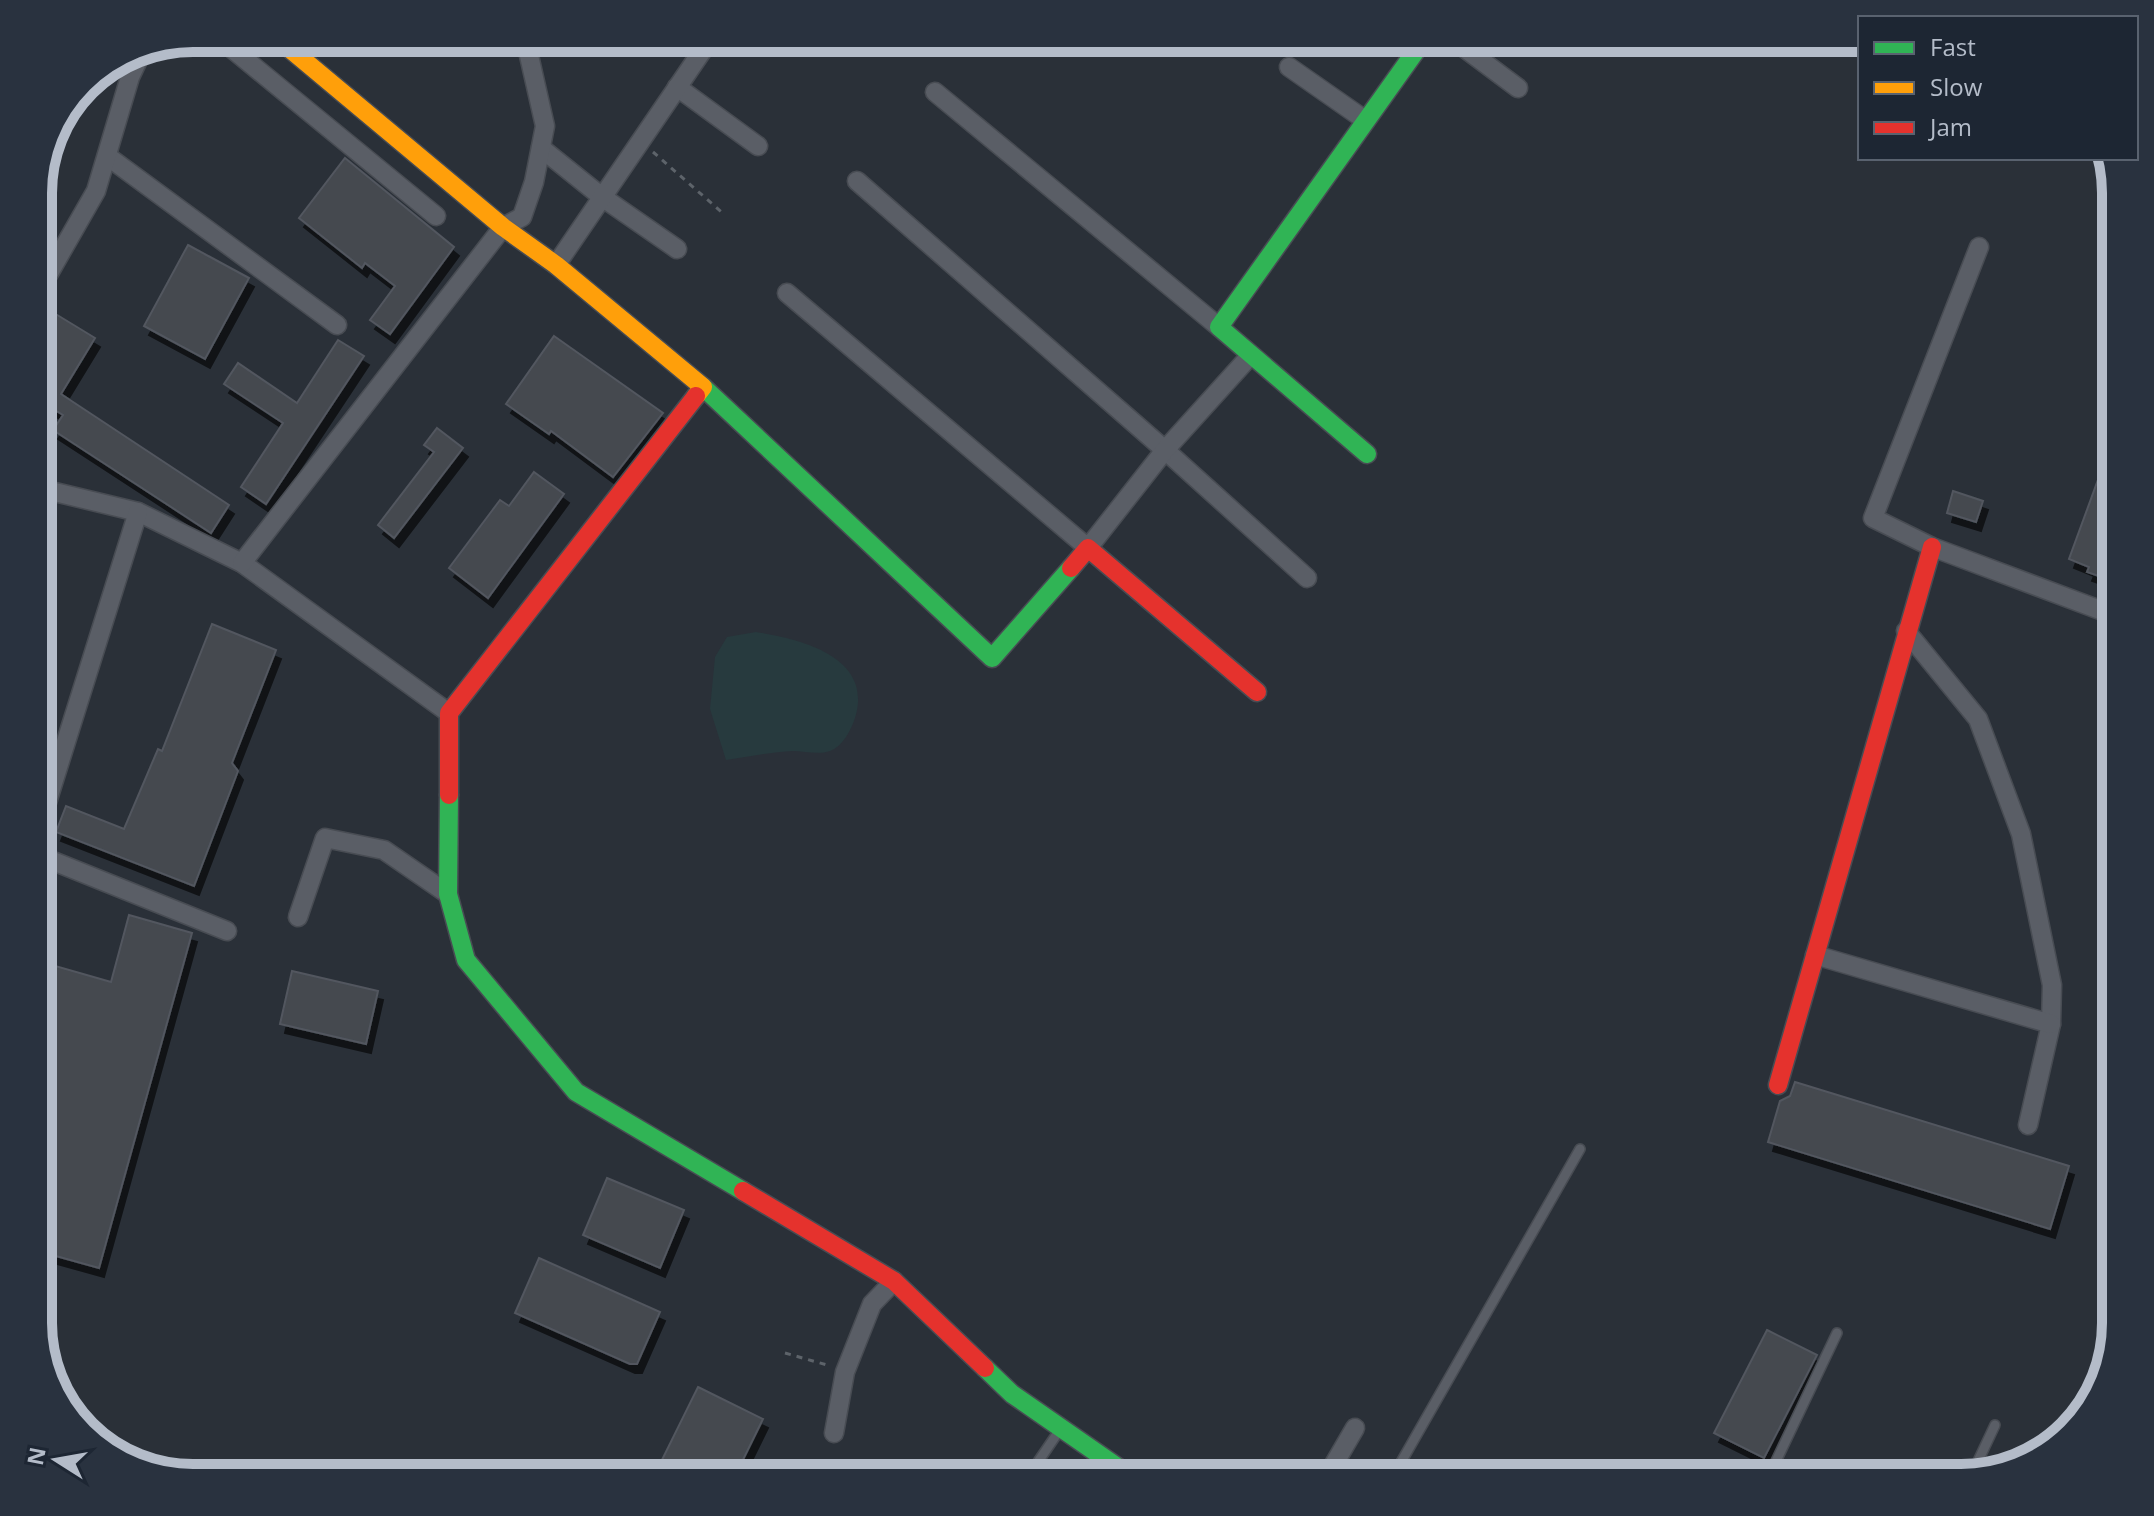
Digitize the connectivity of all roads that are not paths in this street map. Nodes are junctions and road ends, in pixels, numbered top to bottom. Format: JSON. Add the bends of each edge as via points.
{"nodes":[{"id":1,"x":236,"y":52,"type":"edge"},
{"id":2,"x":294,"y":52,"type":"edge"},
{"id":3,"x":528,"y":52,"type":"edge"},
{"id":4,"x":701,"y":52,"type":"edge"},
{"id":5,"x":1415,"y":52,"type":"edge"},
{"id":6,"x":1470,"y":52,"type":"edge"},
{"id":7,"x":136,"y":65,"type":"edge"},
{"id":8,"x":1289,"y":67,"type":"dead end"},
{"id":9,"x":677,"y":87,"type":"junction"},
{"id":10,"x":1518,"y":88,"type":"dead end"},
{"id":11,"x":935,"y":92,"type":"dead end"},
{"id":12,"x":1365,"y":120,"type":"junction"},
{"id":13,"x":758,"y":146,"type":"dead end"},
{"id":14,"x":541,"y":148,"type":"junction"},
{"id":15,"x":107,"y":156,"type":"junction"},
{"id":16,"x":857,"y":181,"type":"dead end"},
{"id":17,"x":602,"y":197,"type":"junction"},
{"id":18,"x":436,"y":216,"type":"dead end"},
{"id":19,"x":503,"y":227,"type":"junction"},
{"id":20,"x":1979,"y":247,"type":"dead end"},
{"id":21,"x":677,"y":249,"type":"dead end"},
{"id":22,"x":556,"y":265,"type":"junction"},
{"id":23,"x":52,"y":268,"type":"edge"},
{"id":24,"x":787,"y":293,"type":"dead end"},
{"id":25,"x":337,"y":325,"type":"dead end"},
{"id":26,"x":1219,"y":327,"type":"junction"},
{"id":27,"x":1250,"y":356,"type":"junction"},
{"id":28,"x":703,"y":387,"type":"junction"},
{"id":29,"x":1165,"y":450,"type":"junction"},
{"id":30,"x":1367,"y":454,"type":"dead end"},
{"id":31,"x":52,"y":491,"type":"edge"},
{"id":32,"x":138,"y":512,"type":"junction"},
{"id":33,"x":1932,"y":547,"type":"junction"},
{"id":34,"x":1088,"y":548,"type":"junction"},
{"id":35,"x":242,"y":563,"type":"junction"},
{"id":36,"x":1307,"y":578,"type":"dead end"},
{"id":37,"x":2102,"y":611,"type":"edge"},
{"id":38,"x":1906,"y":631,"type":"junction"},
{"id":39,"x":1257,"y":692,"type":"dead end"},
{"id":40,"x":449,"y":713,"type":"junction"},
{"id":41,"x":52,"y":786,"type":"edge"},
{"id":42,"x":52,"y":861,"type":"edge"},
{"id":43,"x":448,"y":894,"type":"junction"},
{"id":44,"x":298,"y":917,"type":"dead end"},
{"id":45,"x":227,"y":931,"type":"dead end"},
{"id":46,"x":1815,"y":955,"type":"junction"},
{"id":47,"x":2051,"y":1024,"type":"junction"},
{"id":48,"x":1778,"y":1085,"type":"dead end"},
{"id":49,"x":2028,"y":1125,"type":"dead end"},
{"id":50,"x":1580,"y":1149,"type":"dead end"},
{"id":51,"x":894,"y":1281,"type":"junction"},
{"id":52,"x":1837,"y":1333,"type":"dead end"},
{"id":53,"x":1995,"y":1425,"type":"dead end"},
{"id":54,"x":1061,"y":1428,"type":"junction"},
{"id":55,"x":1355,"y":1428,"type":"dead end"},
{"id":56,"x":834,"y":1433,"type":"dead end"},
{"id":57,"x":1977,"y":1463,"type":"edge"},
{"id":58,"x":1037,"y":1464,"type":"edge"},
{"id":59,"x":1113,"y":1464,"type":"edge"},
{"id":60,"x":1334,"y":1464,"type":"edge"},
{"id":61,"x":1400,"y":1464,"type":"edge"},
{"id":62,"x":1775,"y":1464,"type":"edge"}],
"edges":[{"from":1,"to":18,"type":"street"},
{"from":2,"to":19,"type":"street"},
{"from":3,"to":14,"type":"street","via":[[545,126]]},
{"from":4,"to":9,"type":"street"},
{"from":5,"to":12,"type":"street"},
{"from":6,"to":10,"type":"street"},
{"from":7,"to":15,"type":"street"},
{"from":8,"to":12,"type":"street"},
{"from":9,"to":13,"type":"street"},
{"from":9,"to":17,"type":"street"},
{"from":11,"to":26,"type":"street"},
{"from":12,"to":26,"type":"street"},
{"from":14,"to":17,"type":"street"},
{"from":14,"to":19,"type":"street","via":[[522,217]]},
{"from":15,"to":23,"type":"street","via":[[96,191]]},
{"from":15,"to":25,"type":"street"},
{"from":16,"to":29,"type":"street"},
{"from":17,"to":21,"type":"street"},
{"from":17,"to":22,"type":"street"},
{"from":19,"to":22,"type":"street"},
{"from":19,"to":35,"type":"street"},
{"from":20,"to":33,"type":"street","via":[[1873,518]]},
{"from":22,"to":28,"type":"street"},
{"from":24,"to":34,"type":"street"},
{"from":26,"to":27,"type":"street"},
{"from":27,"to":29,"type":"street"},
{"from":27,"to":30,"type":"street"},
{"from":28,"to":34,"type":"street","via":[[992,658]]},
{"from":28,"to":40,"type":"street"},
{"from":29,"to":34,"type":"street"},
{"from":29,"to":36,"type":"street"},
{"from":31,"to":32,"type":"street"},
{"from":32,"to":35,"type":"street"},
{"from":32,"to":41,"type":"street"},
{"from":33,"to":37,"type":"street"},
{"from":33,"to":38,"type":"street"},
{"from":34,"to":39,"type":"street"},
{"from":35,"to":40,"type":"street"},
{"from":38,"to":46,"type":"street"},
{"from":38,"to":47,"type":"street","via":[[1978,719],[2021,834],[2052,985]]},
{"from":40,"to":43,"type":"street"},
{"from":42,"to":45,"type":"street"},
{"from":43,"to":44,"type":"street","via":[[384,850],[325,838]]},
{"from":43,"to":51,"type":"street","via":[[466,960],[576,1092]]},
{"from":46,"to":47,"type":"street"},
{"from":46,"to":48,"type":"street"},
{"from":47,"to":49,"type":"street"},
{"from":50,"to":61,"type":"lane"},
{"from":51,"to":54,"type":"street","via":[[1012,1394]]},
{"from":51,"to":56,"type":"street","via":[[872,1304],[846,1370]]},
{"from":52,"to":62,"type":"lane"},
{"from":53,"to":57,"type":"lane"},
{"from":54,"to":58,"type":"lane"},
{"from":54,"to":59,"type":"street"},
{"from":55,"to":60,"type":"street"}]}
